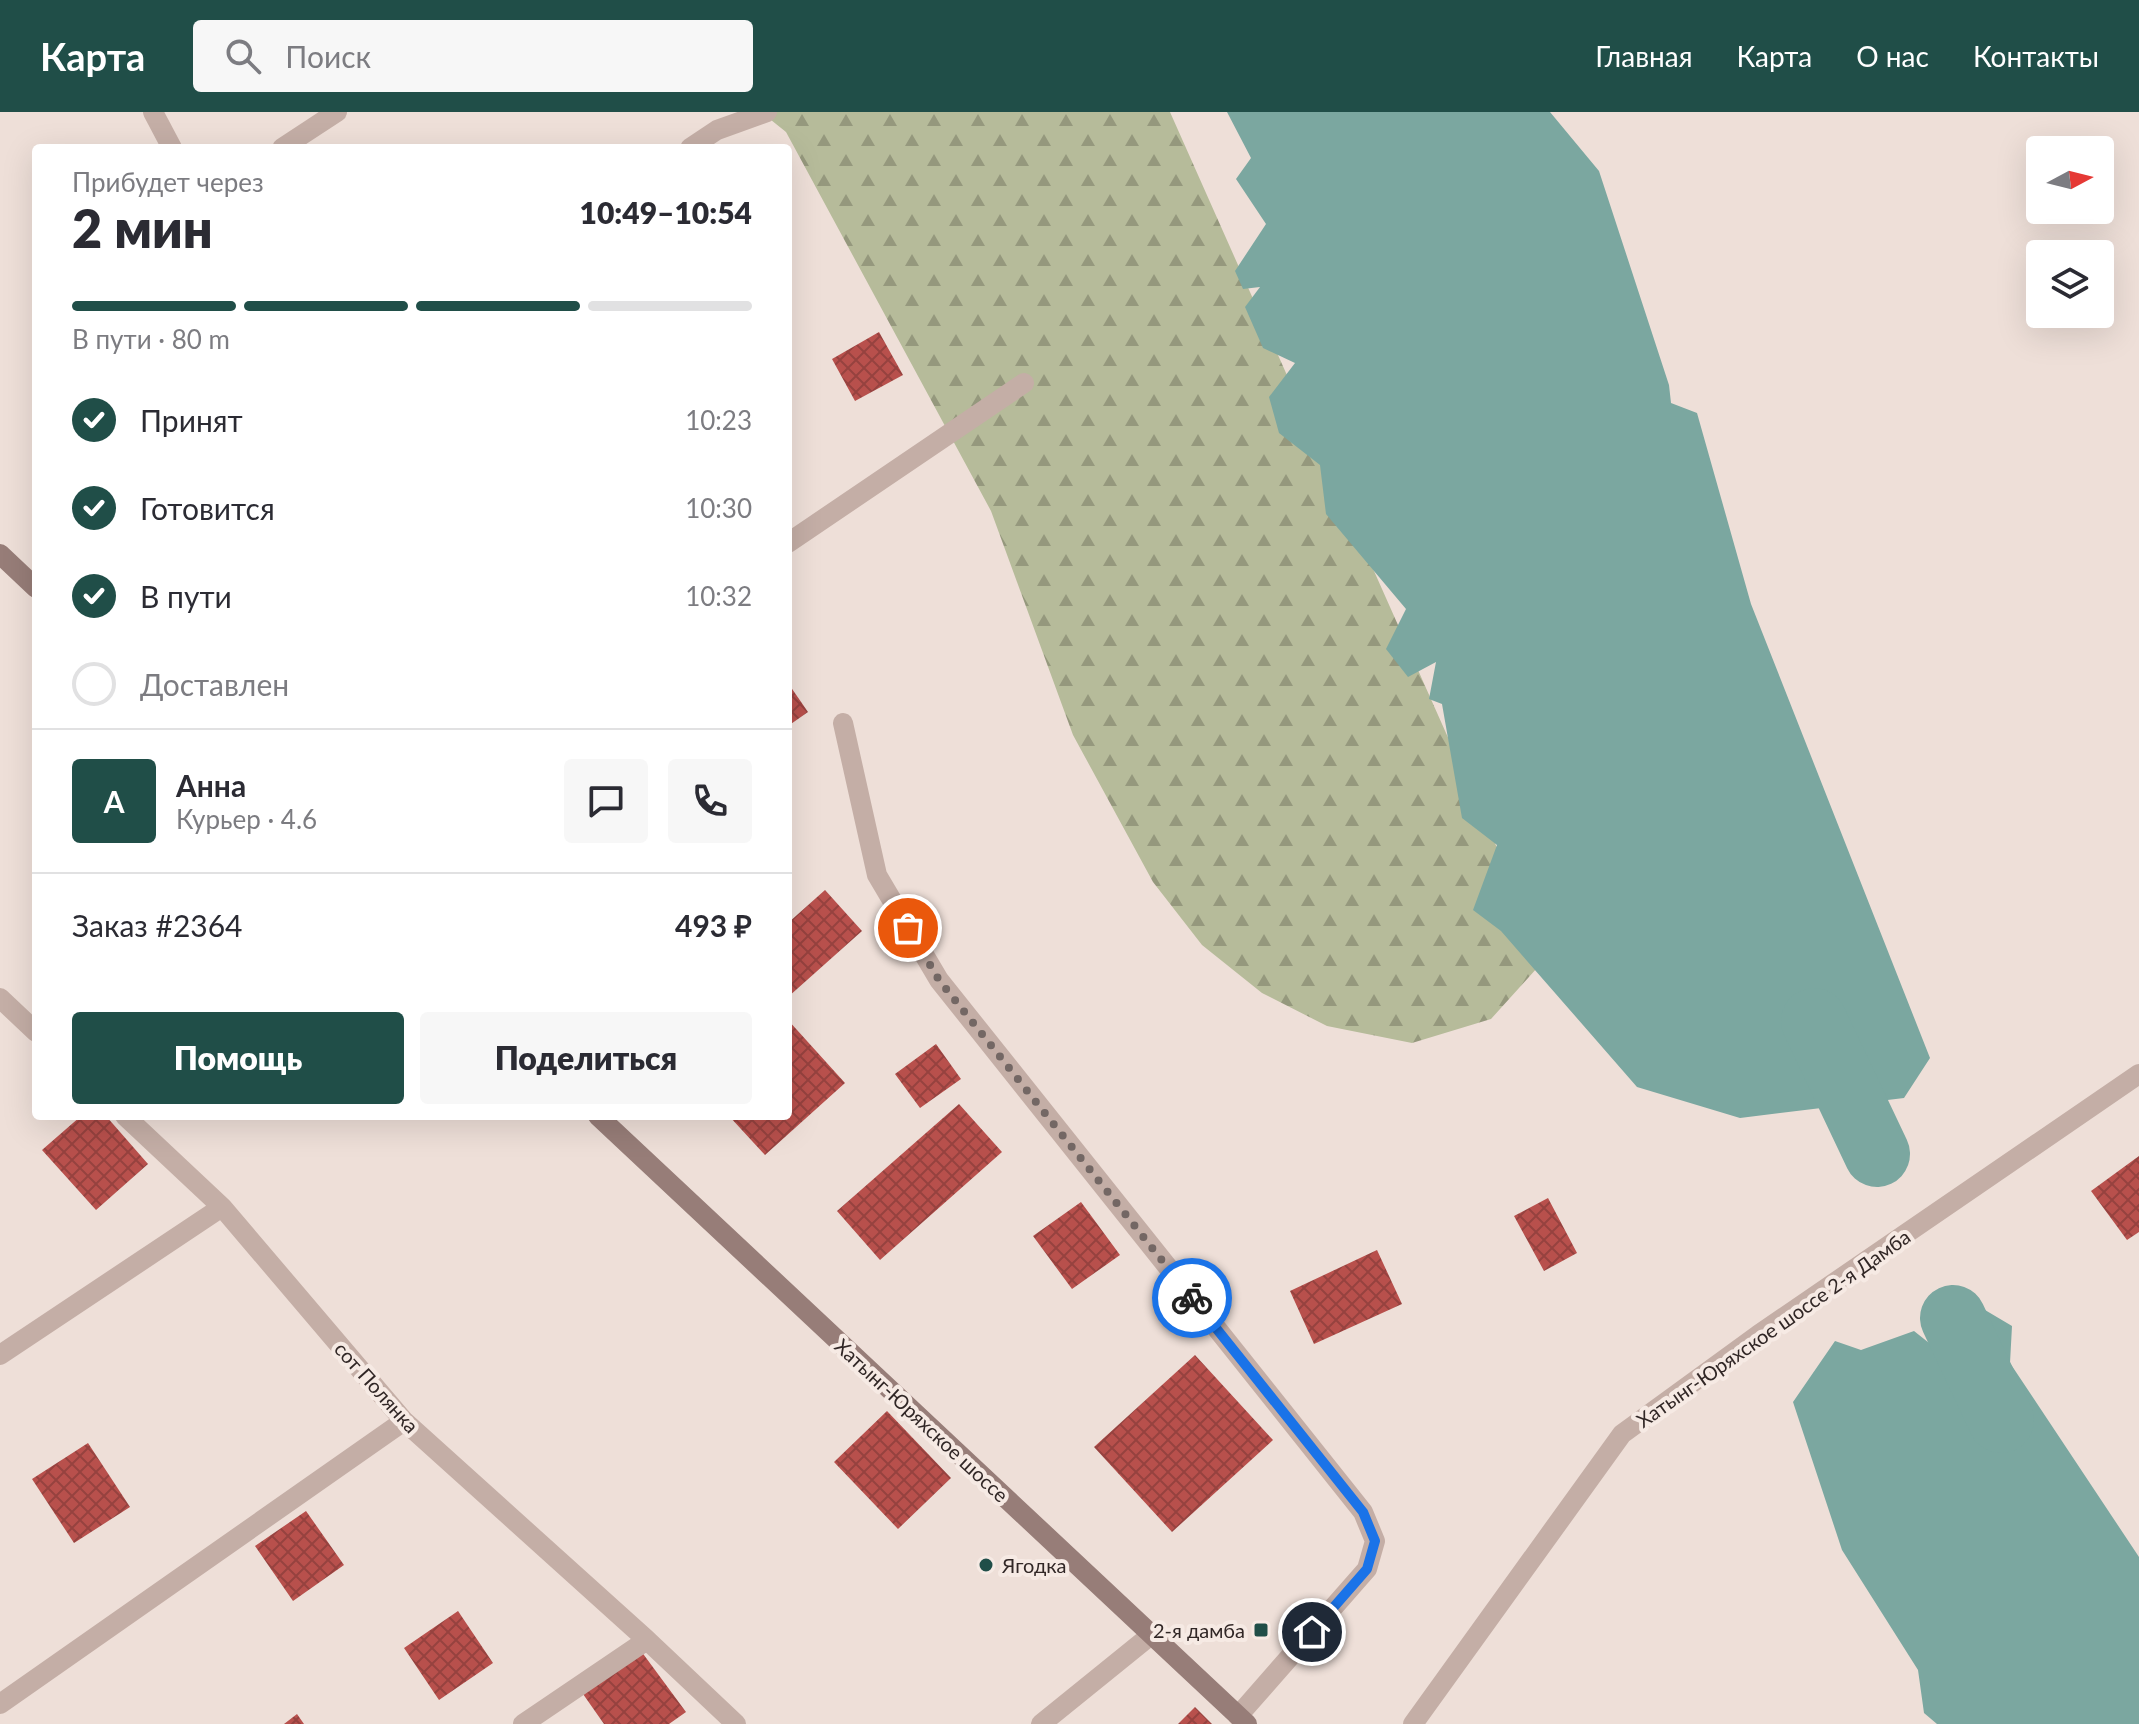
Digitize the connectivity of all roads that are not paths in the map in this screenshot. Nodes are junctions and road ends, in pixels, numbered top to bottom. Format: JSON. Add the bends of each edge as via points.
{"nodes":[{"id":1,"x":153,"y":112,"type":"edge"},
{"id":2,"x":337,"y":112,"type":"edge"},
{"id":3,"x":767,"y":112,"type":"edge"},
{"id":4,"x":170,"y":144,"type":"edge"},
{"id":5,"x":288,"y":144,"type":"edge"},
{"id":6,"x":696,"y":144,"type":"edge"},
{"id":7,"x":1024,"y":383,"type":"dead end"},
{"id":8,"x":792,"y":540,"type":"edge"},
{"id":9,"x":0,"y":554,"type":"edge"},
{"id":10,"x":32,"y":584,"type":"edge"},
{"id":11,"x":843,"y":723,"type":"dead end"},
{"id":12,"x":1,"y":1000,"type":"edge"},
{"id":13,"x":32,"y":1028,"type":"edge"},
{"id":14,"x":2139,"y":1074,"type":"edge"},
{"id":15,"x":129,"y":1120,"type":"edge"},
{"id":16,"x":602,"y":1120,"type":"edge"},
{"id":17,"x":222,"y":1207,"type":"junction"},
{"id":18,"x":0,"y":1355,"type":"edge"},
{"id":19,"x":404,"y":1421,"type":"junction"},
{"id":20,"x":1151,"y":1635,"type":"junction"},
{"id":21,"x":647,"y":1640,"type":"junction"},
{"id":22,"x":0,"y":1704,"type":"edge"},
{"id":23,"x":1243,"y":1720,"type":"edge"},
{"id":24,"x":523,"y":1724,"type":"edge"},
{"id":25,"x":736,"y":1724,"type":"edge"},
{"id":26,"x":1041,"y":1724,"type":"edge"},
{"id":27,"x":1413,"y":1724,"type":"edge"}],
"edges":[{"from":1,"to":4,"type":"street"},
{"from":2,"to":5,"type":"street"},
{"from":3,"to":6,"type":"street","via":[[717,130]]},
{"from":7,"to":8,"type":"street"},
{"from":9,"to":10,"type":"main road"},
{"from":11,"to":23,"type":"street","via":[[877,875],[939,980],[1363,1512],[1375,1541],[1367,1569]]},
{"from":12,"to":13,"type":"street"},
{"from":14,"to":27,"type":"street","name":"Хатынг-Юряхское шоссе 2-я Дамба","via":[[1622,1434]]},
{"from":15,"to":17,"type":"street","name":"сот Полянка"},
{"from":16,"to":20,"type":"main road","name":"Хатынг-Юряхское шоссе"},
{"from":17,"to":18,"type":"street"},
{"from":17,"to":19,"type":"street","name":"сот Полянка"},
{"from":19,"to":21,"type":"street","name":"сот Полянка"},
{"from":19,"to":22,"type":"street"},
{"from":20,"to":23,"type":"main road","name":"Хатынг-Юряхское шоссе"},
{"from":20,"to":26,"type":"street"},
{"from":21,"to":24,"type":"street"},
{"from":21,"to":25,"type":"street","name":"сот Полянка"}]}
